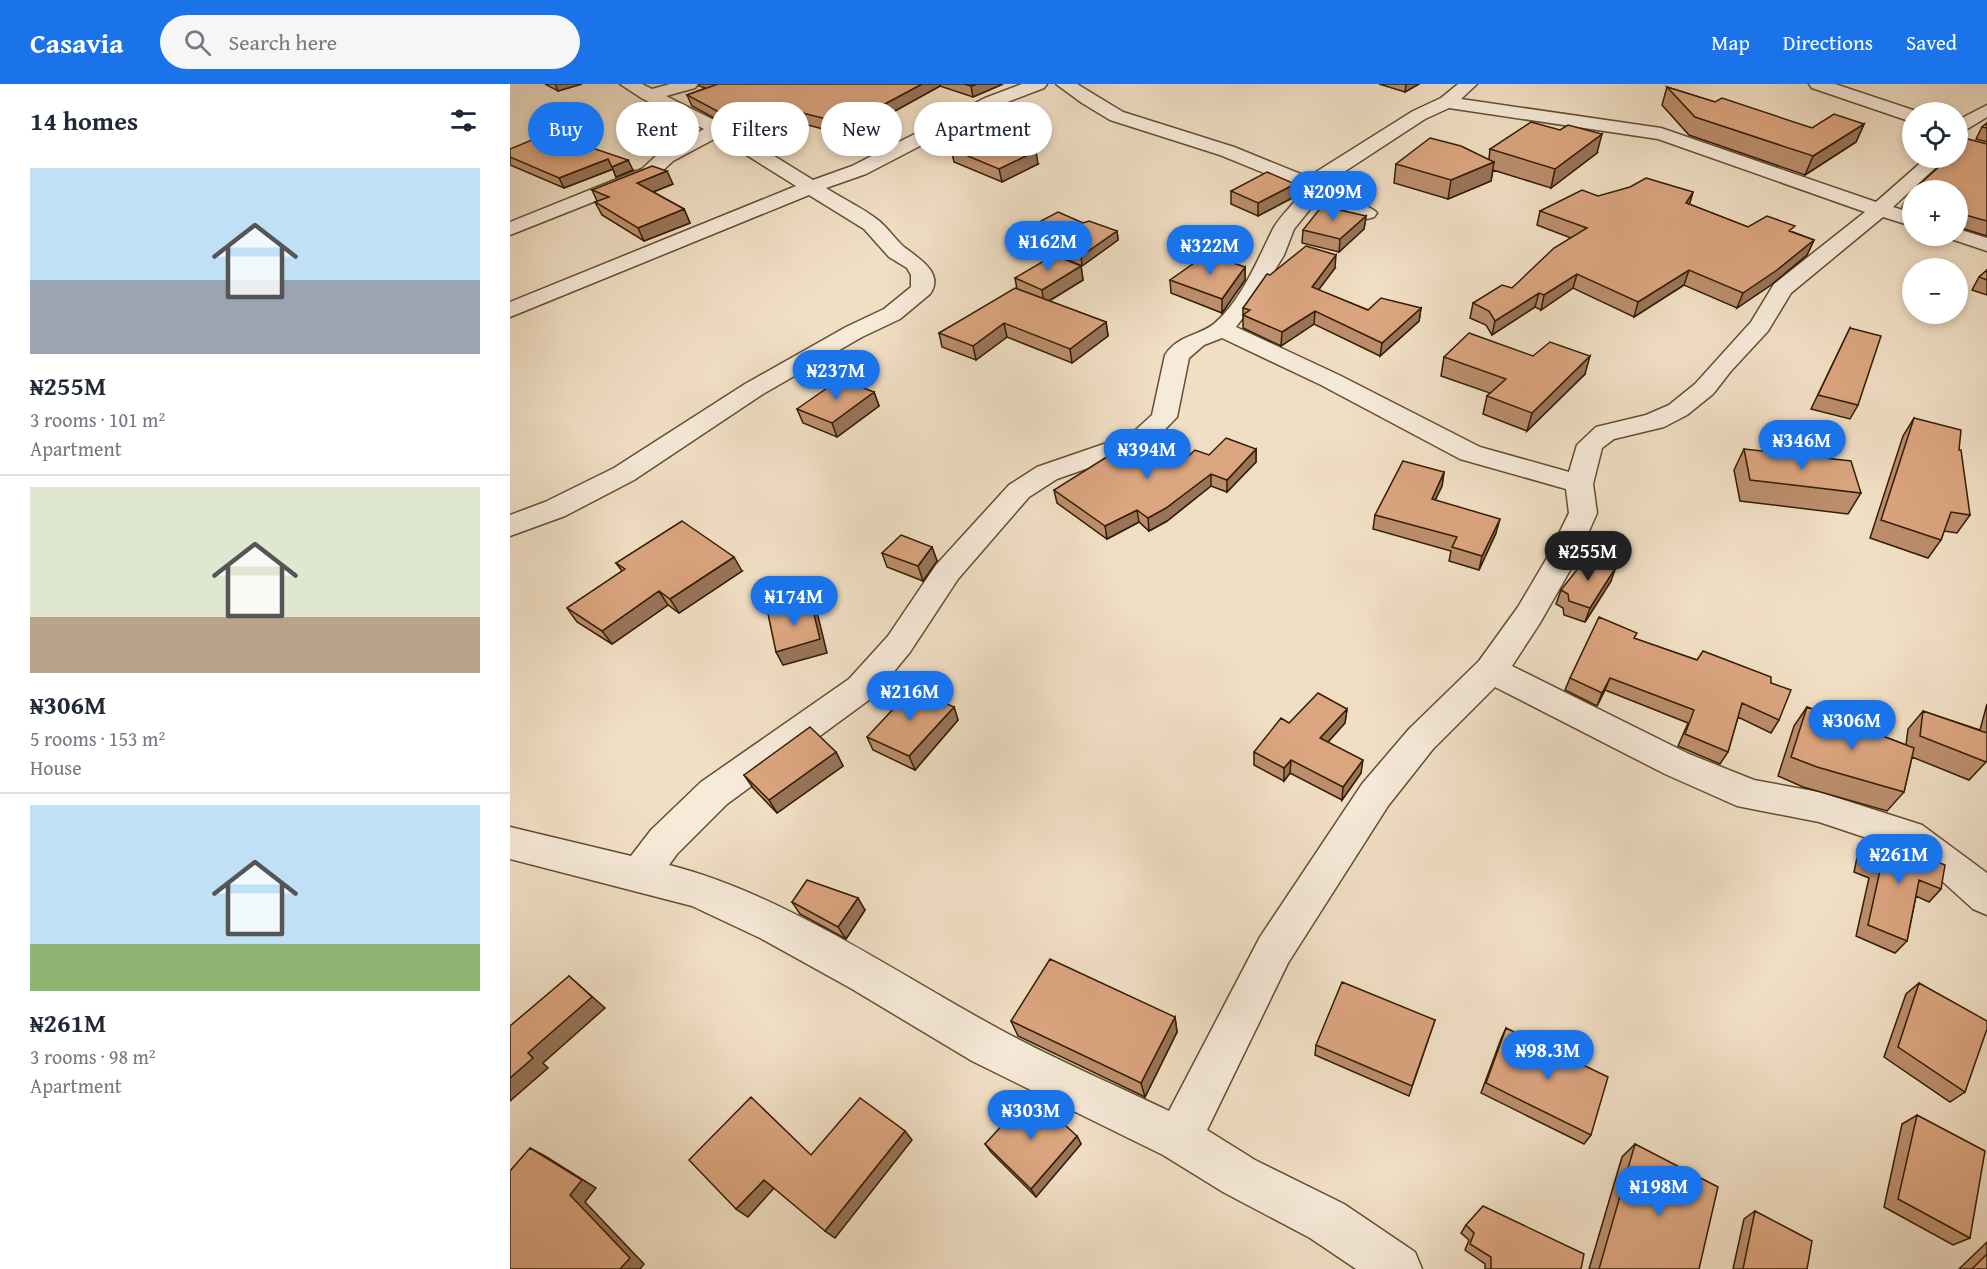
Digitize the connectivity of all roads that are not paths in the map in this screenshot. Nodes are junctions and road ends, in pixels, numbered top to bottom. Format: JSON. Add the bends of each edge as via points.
{"nodes":[{"id":1,"x":629,"y":84,"type":"edge"},
{"id":2,"x":688,"y":84,"type":"edge"},
{"id":3,"x":1038,"y":84,"type":"edge"},
{"id":4,"x":1065,"y":84,"type":"edge"},
{"id":5,"x":1818,"y":84,"type":"edge"},
{"id":6,"x":1457,"y":93,"type":"edge"},
{"id":7,"x":649,"y":95,"type":"junction"},
{"id":8,"x":1987,"y":110,"type":"edge"},
{"id":9,"x":1902,"y":113,"type":"edge"},
{"id":10,"x":1968,"y":121,"type":"edge"},
{"id":11,"x":711,"y":126,"type":"edge"},
{"id":12,"x":711,"y":133,"type":"edge"},
{"id":13,"x":760,"y":156,"type":"edge"},
{"id":14,"x":1926,"y":168,"type":"edge"},
{"id":15,"x":1310,"y":185,"type":"junction"},
{"id":16,"x":809,"y":188,"type":"junction"},
{"id":17,"x":1880,"y":208,"type":"junction"},
{"id":18,"x":1367,"y":213,"type":"dead end"},
{"id":19,"x":1902,"y":216,"type":"edge"},
{"id":20,"x":510,"y":229,"type":"edge"},
{"id":21,"x":1968,"y":238,"type":"edge"},
{"id":22,"x":1987,"y":245,"type":"edge"},
{"id":23,"x":510,"y":310,"type":"edge"},
{"id":24,"x":1222,"y":329,"type":"junction"},
{"id":25,"x":1579,"y":484,"type":"junction"},
{"id":26,"x":510,"y":526,"type":"edge"},
{"id":27,"x":1491,"y":670,"type":"junction"},
{"id":28,"x":510,"y":843,"type":"edge"},
{"id":29,"x":639,"y":875,"type":"junction"},
{"id":30,"x":1987,"y":897,"type":"edge"},
{"id":31,"x":1179,"y":1139,"type":"junction"},
{"id":32,"x":1383,"y":1265,"type":"edge"}],
"edges":[{"from":1,"to":7,"type":"street"},
{"from":2,"to":7,"type":"street"},
{"from":3,"to":16,"type":"street","via":[[991,102],[859,170]]},
{"from":4,"to":15,"type":"street","via":[[1126,120],[1227,151]]},
{"from":5,"to":9,"type":"street"},
{"from":6,"to":15,"type":"street"},
{"from":6,"to":17,"type":"street","via":[[1661,134]]},
{"from":7,"to":11,"type":"street"},
{"from":8,"to":10,"type":"street"},
{"from":12,"to":20,"type":"street","via":[[666,157],[649,172]]},
{"from":13,"to":16,"type":"street"},
{"from":14,"to":17,"type":"street"},
{"from":15,"to":18,"type":"street"},
{"from":15,"to":24,"type":"street","via":[[1312,193],[1284,228],[1248,296]]},
{"from":16,"to":23,"type":"street"},
{"from":16,"to":26,"type":"street","via":[[872,225],[897,252],[915,264],[922,275],[922,289],[892,314],[754,389],[624,474],[555,509]]},
{"from":17,"to":19,"type":"street"},
{"from":17,"to":25,"type":"street","via":[[1782,289],[1760,326],[1704,389],[1678,410],[1655,421],[1605,433],[1590,446]]},
{"from":21,"to":22,"type":"street"},
{"from":24,"to":25,"type":"street","via":[[1470,453]]},
{"from":24,"to":29,"type":"street","via":[[1196,340],[1177,355],[1164,417],[1139,441],[1047,473],[1019,491],[947,572],[899,644],[861,688],[714,794],[664,842]]},
{"from":25,"to":27,"type":"street","via":[[1583,513],[1562,558]]},
{"from":27,"to":30,"type":"street","via":[[1677,764],[1750,795],[1819,807],[1909,836]]},
{"from":27,"to":31,"type":"street","via":[[1421,739],[1375,795],[1274,950]]},
{"from":28,"to":29,"type":"street"},
{"from":29,"to":31,"type":"street","via":[[698,890],[774,925],[987,1046]]},
{"from":31,"to":32,"type":"street","via":[[1239,1176],[1327,1221]]}]}
